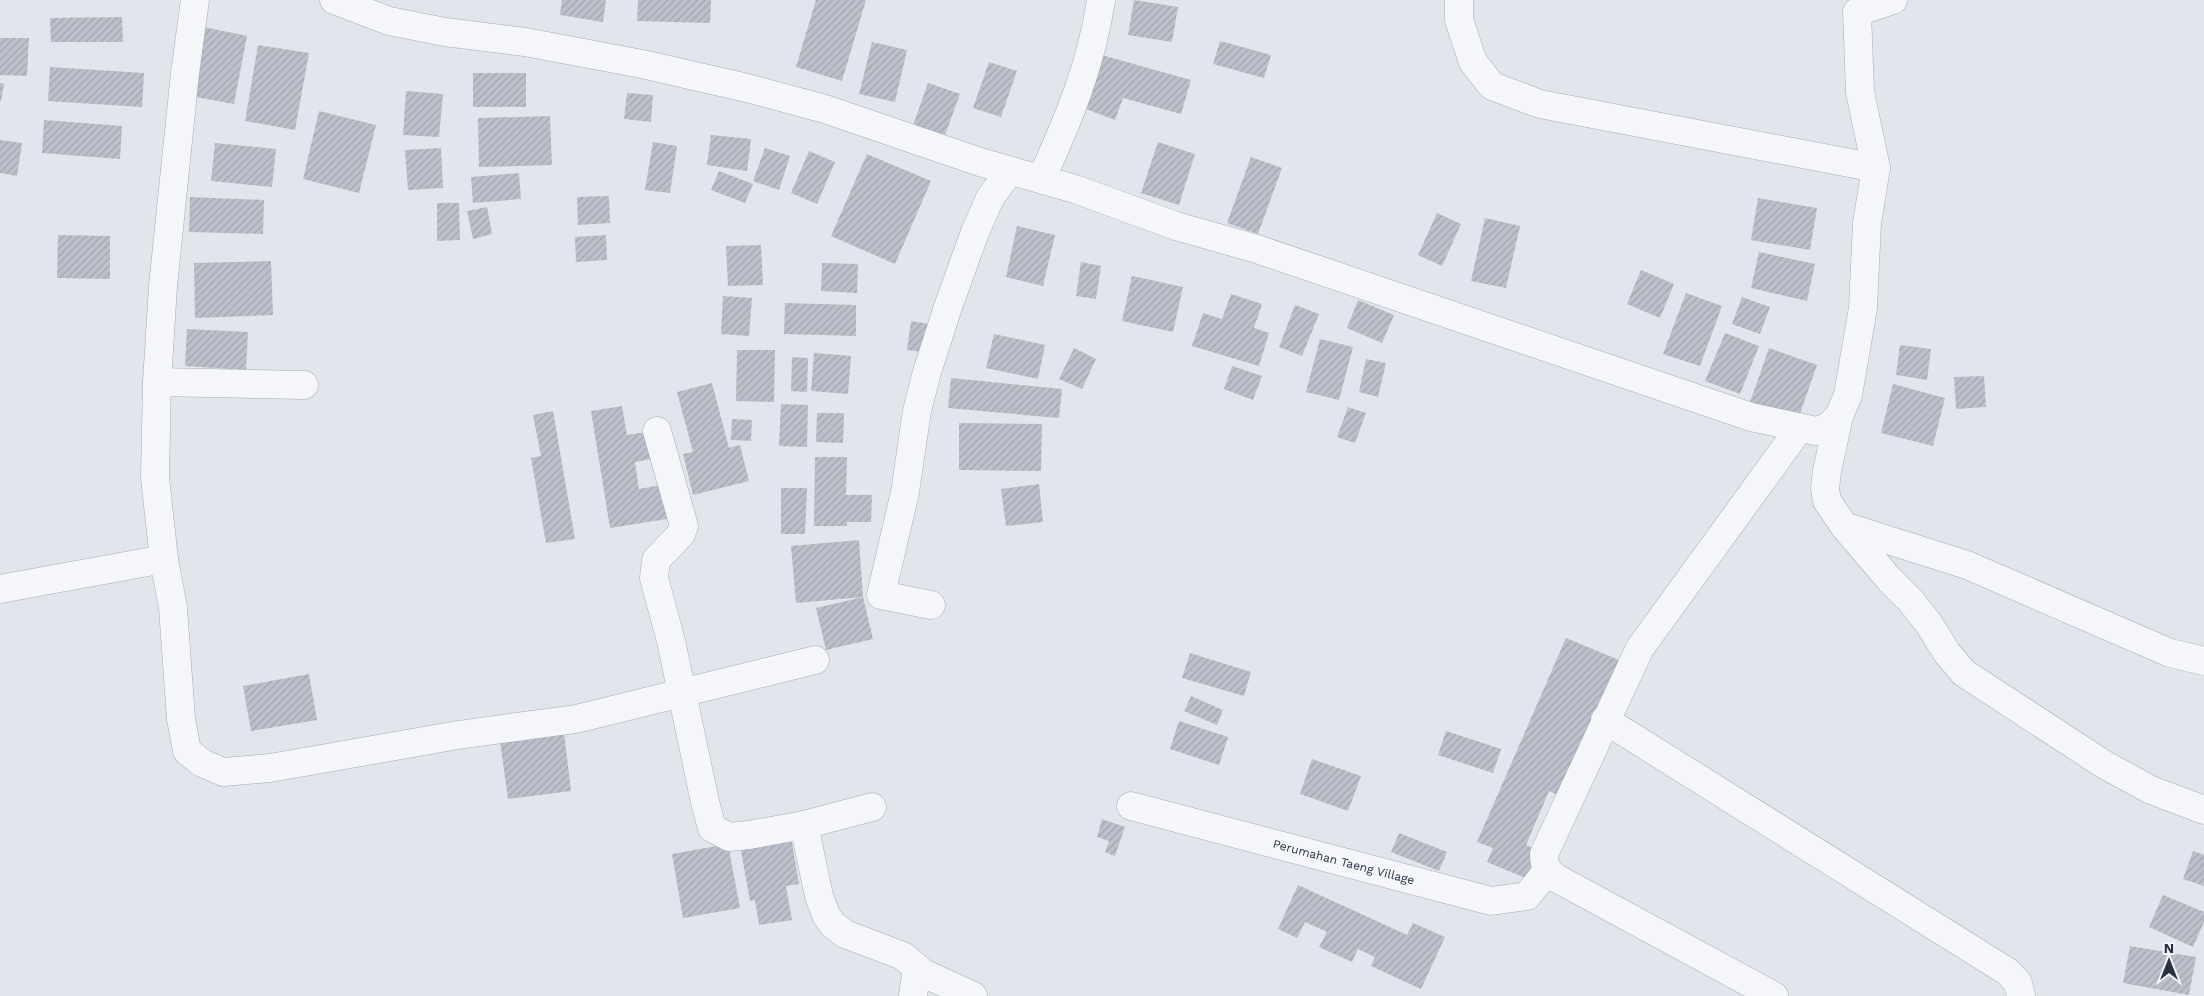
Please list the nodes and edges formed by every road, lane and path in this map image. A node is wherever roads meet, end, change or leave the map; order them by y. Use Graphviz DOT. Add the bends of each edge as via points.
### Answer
graph roads {
  1 [pos="195,0"];
  2 [pos="334,0"];
  3 [pos="1101,0"];
  4 [pos="1459,0"];
  5 [pos="1893,0"];
  6 [pos="1857,6"];
  7 [pos="1876,168"];
  8 [pos="1009,172"];
  9 [pos="1041,179"];
  10 [pos="157,382"];
  11 [pos="304,385"];
  12 [pos="1839,416"];
  13 [pos="1799,429"];
  14 [pos="657,432"];
  15 [pos="1844,526"];
  16 [pos="164,559"];
  17 [pos="0,589"];
  18 [pos="931,605"];
  19 [pos="815,660"];
  20 [pos="2204,661"];
  21 [pos="682,694"];
  22 [pos="1605,720"];
  23 [pos="1131,806"];
  24 [pos="872,807"];
  25 [pos="2204,810"];
  26 [pos="804,825"];
  27 [pos="1548,871"];
  28 [pos="916,968"];
  29 [pos="913,996"];
  30 [pos="973,996"];
  31 [pos="1772,996"];
  32 [pos="2021,996"];
  1 -- 10 [label="street" via="163,286"];
  2 -- 8 [label="street" via="389,21 525,42 747,88 825,109"];
  3 -- 9 [label="street" via="1084,73 1062,136"];
  4 -- 7 [label="street" via="1459,20 1472,62 1492,86 1540,104"];
  5 -- 6 [label="street"];
  6 -- 7 [label="street" via="1860,92"];
  7 -- 12 [label="street" via="1867,223 1863,308 1848,395"];
  8 -- 9 [label="street"];
  8 -- 18 [label="street" via="990,198 975,232 928,372 917,411 904,492 881,595"];
  9 -- 13 [label="street" via="1176,226 1258,249 1750,417"];
  10 -- 11 [label="street"];
  10 -- 16 [label="street" via="155,478"];
  12 -- 13 [label="street" via="1828,427 1816,432"];
  12 -- 15 [label="street" via="1825,489 1827,501"];
  13 -- 22 [label="street" via="1640,648"];
  14 -- 21 [label="street" via="684,526 681,534 656,560 654,568"];
  15 -- 20 [label="street" via="1967,565 2170,652"];
  15 -- 25 [label="street" via="1910,600 1964,673 2105,765 2151,790"];
  16 -- 17 [label="street"];
  16 -- 21 [label="street" via="173,608 180,718 185,744 187,751 202,763 223,772 270,768 576,718"];
  19 -- 21 [label="street"];
  21 -- 26 [label="street" via="712,828 729,837"];
  22 -- 27 [label="street" via="1544,854"];
  22 -- 32 [label="street" via="2008,972 2018,983"];
  23 -- 27 [label="street, Perumahan Taeng Village" via="1491,901 1527,896"];
  24 -- 26 [label="street"];
  26 -- 28 [label="street" via="819,896 833,925 845,934 903,956"];
  27 -- 31 [label="street"];
  28 -- 29 [label="street"];
  28 -- 30 [label="street"];
}
